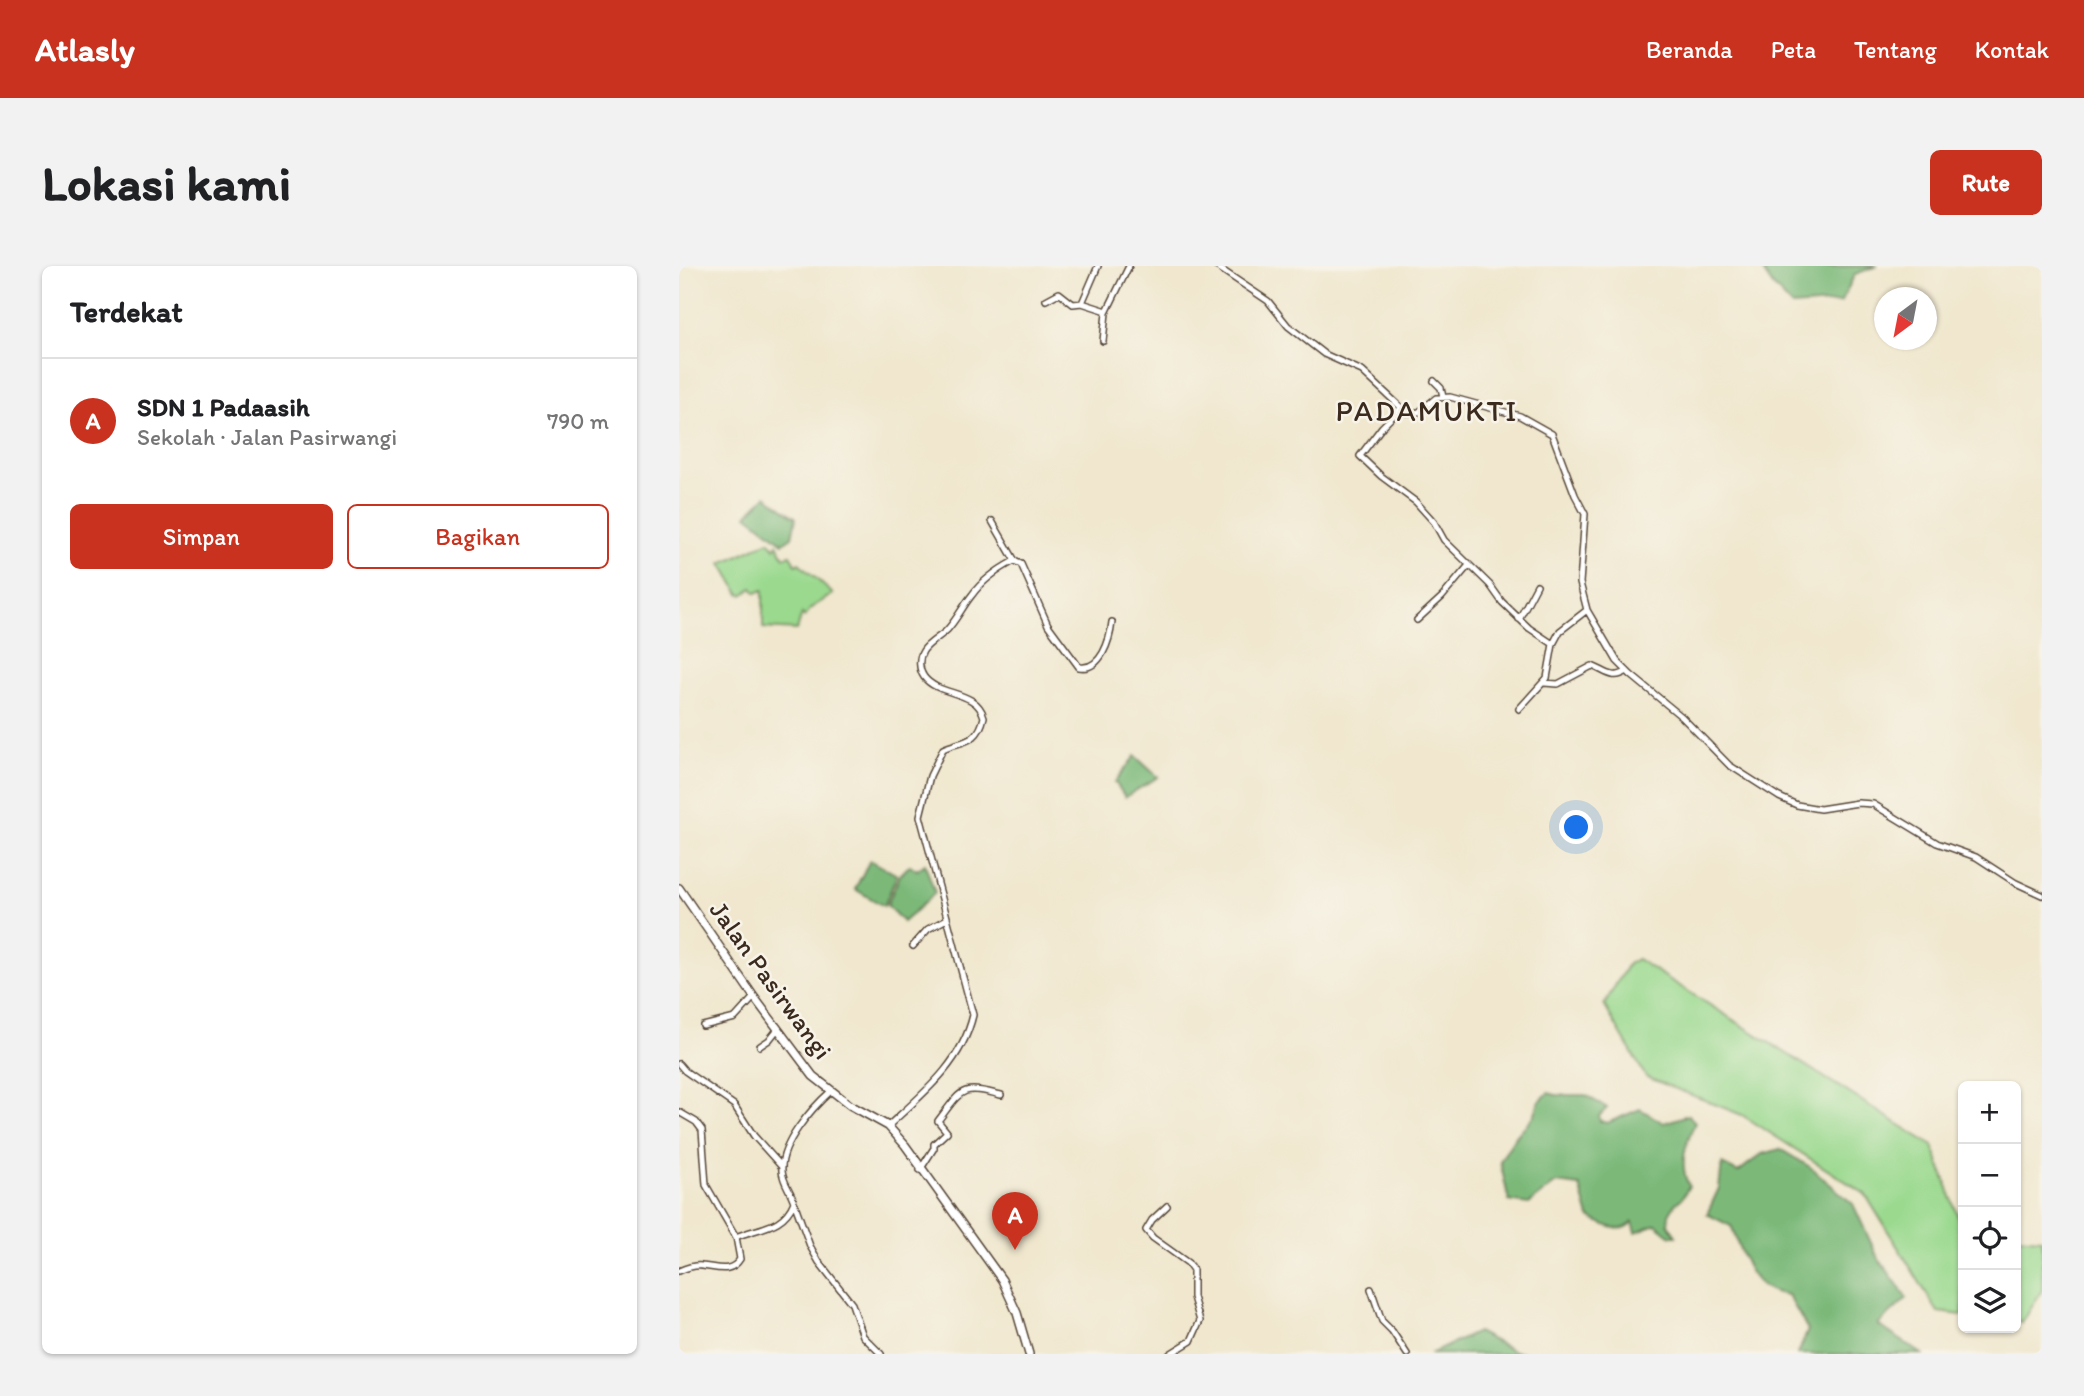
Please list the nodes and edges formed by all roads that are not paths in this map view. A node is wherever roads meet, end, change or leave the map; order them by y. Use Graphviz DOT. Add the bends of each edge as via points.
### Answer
graph roads {
  1 [pos="1098,266"];
  2 [pos="1129,266"];
  3 [pos="1216,266"];
  4 [pos="1046,300"];
  5 [pos="1082,303"];
  6 [pos="1107,311"];
  7 [pos="1104,341"];
  8 [pos="1434,381"];
  9 [pos="1443,397"];
  10 [pos="1401,408"];
  11 [pos="992,521"];
  12 [pos="1015,561"];
  13 [pos="1469,565"];
  14 [pos="1537,585"];
  15 [pos="1587,611"];
  16 [pos="1519,619"];
  17 [pos="1417,620"];
  18 [pos="1111,622"];
  19 [pos="1553,644"];
  20 [pos="1627,671"];
  21 [pos="1544,683"];
  22 [pos="1519,709"];
  23 [pos="679,888"];
  24 [pos="2042,895"];
  25 [pos="947,919"];
  26 [pos="912,946"];
  27 [pos="754,998"];
  28 [pos="703,1026"];
  29 [pos="777,1030"];
  30 [pos="760,1046"];
  31 [pos="679,1064"];
  32 [pos="831,1091"];
  33 [pos="1001,1095"];
  34 [pos="679,1112"];
  35 [pos="888,1126"];
  36 [pos="782,1167"];
  37 [pos="921,1170"];
  38 [pos="794,1202"];
  39 [pos="1167,1206"];
  40 [pos="736,1237"];
  41 [pos="679,1271"];
  42 [pos="1371,1289"];
  43 [pos="881,1354"];
  44 [pos="1030,1354"];
  45 [pos="1170,1354"];
  46 [pos="1407,1354"];
  1 -- 5 [label="street"];
  2 -- 6 [label="street"];
  3 -- 10 [label="street" via="1268,302 1288,326 1324,354 1362,371"];
  4 -- 5 [label="street" via="1059,293 1073,304"];
  5 -- 6 [label="street"];
  6 -- 7 [label="street"];
  8 -- 9 [label="street"];
  9 -- 10 [label="street" via="1415,414"];
  9 -- 15 [label="street" via="1520,416 1552,434 1585,514 1580,583"];
  10 -- 13 [label="street" via="1360,457 1416,502"];
  11 -- 12 [label="street"];
  12 -- 18 [label="street" via="1023,566 1048,625 1079,667 1094,665 1109,639"];
  12 -- 25 [label="street" via="977,589 947,629 923,650 920,661 927,680 968,698 984,717 972,739 943,749 920,809"];
  13 -- 16 [label="street"];
  13 -- 17 [label="street"];
  14 -- 16 [label="street"];
  15 -- 19 [label="street" via="1560,631"];
  15 -- 20 [label="street"];
  16 -- 19 [label="street"];
  19 -- 21 [label="street"];
  20 -- 21 [label="street" via="1610,676 1592,666 1558,684"];
  20 -- 24 [label="street" via="1729,765 1779,797 1820,809 1873,804 1937,843 1976,858"];
  21 -- 22 [label="street"];
  23 -- 27 [label="street, Jalan Pasirwangi"];
  25 -- 26 [label="street"];
  25 -- 35 [label="street" via="971,1021 952,1064"];
  27 -- 28 [label="street" via="735,1018"];
  27 -- 29 [label="street, Jalan Pasirwangi"];
  29 -- 30 [label="street"];
  29 -- 32 [label="street, Jalan Pasirwangi" via="813,1076"];
  31 -- 36 [label="street" via="734,1105"];
  32 -- 35 [label="street, Jalan Pasirwangi"];
  32 -- 36 [label="street" via="798,1129"];
  33 -- 37 [label="street" via="976,1088 960,1094 938,1121 947,1132 934,1143"];
  34 -- 40 [label="street" via="702,1130 706,1185"];
  35 -- 37 [label="street, Jalan Pasirwangi"];
  36 -- 38 [label="street"];
  37 -- 44 [label="street, Jalan Pasirwangi" via="1002,1280"];
  38 -- 40 [label="street" via="780,1222"];
  38 -- 43 [label="street" via="819,1262 852,1304 863,1336"];
  39 -- 45 [label="street" via="1146,1230 1193,1270 1193,1297 1200,1321 1191,1340"];
  40 -- 41 [label="street" via="737,1264 720,1269 691,1266"];
  42 -- 46 [label="street" via="1382,1321"];
}
